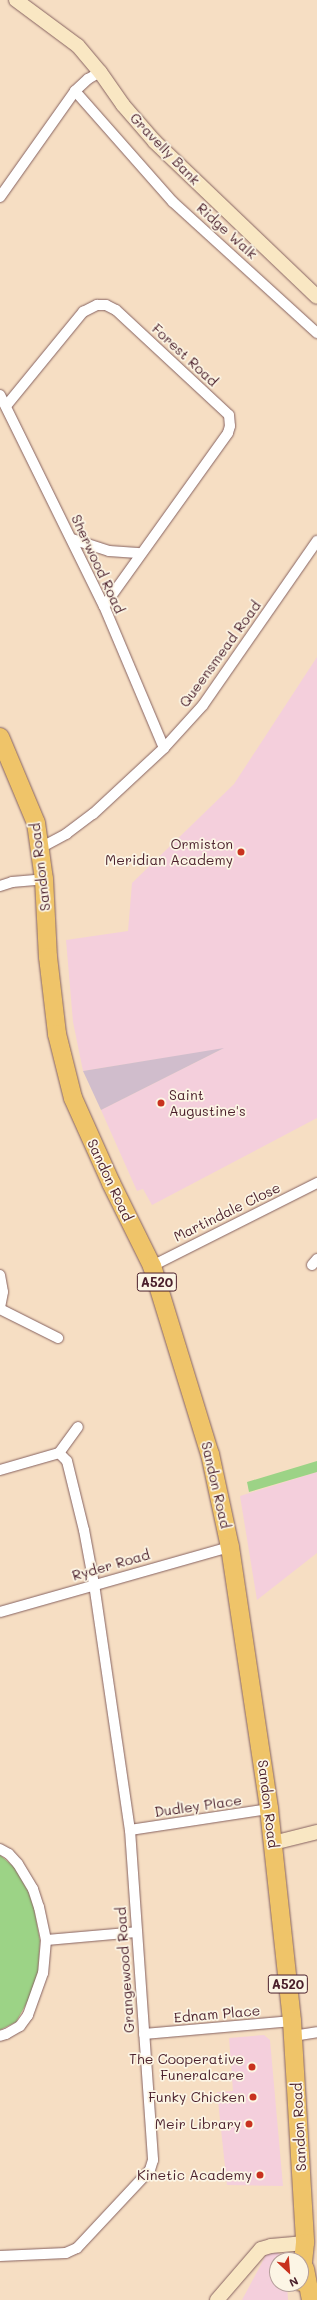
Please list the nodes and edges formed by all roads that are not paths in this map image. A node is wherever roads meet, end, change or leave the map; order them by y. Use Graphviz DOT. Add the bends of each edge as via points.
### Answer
graph roads {
  1 [pos="16,0"];
  2 [pos="100,72"];
  3 [pos="75,91"];
  4 [pos="0,197"];
  5 [pos="317,297"];
  6 [pos="317,333"];
  7 [pos="0,395"];
  8 [pos="6,406"];
  9 [pos="72,539"];
  10 [pos="317,541"];
  11 [pos="141,553"];
  12 [pos="104,606"];
  13 [pos="0,737"];
  14 [pos="164,748"];
  15 [pos="40,848"];
  16 [pos="44,879"];
  17 [pos="0,886"];
  18 [pos="316,1184"];
  19 [pos="152,1266"];
  20 [pos="0,1276"];
  21 [pos="0,1309"];
  22 [pos="58,1338"];
  23 [pos="78,1427"];
  24 [pos="59,1453"];
  25 [pos="0,1470"];
  26 [pos="230,1547"];
  27 [pos="94,1584"];
  28 [pos="0,1612"];
  29 [pos="269,1809"];
  30 [pos="130,1830"];
  31 [pos="317,1832"];
  32 [pos="273,1843"];
  33 [pos="0,1849"];
  34 [pos="137,1932"];
  35 [pos="46,1940"];
  36 [pos="292,2029"];
  37 [pos="317,2032"];
  38 [pos="144,2034"];
  39 [pos="0,2036"];
  40 [pos="311,2243"];
  41 [pos="0,2256"];
  42 [pos="217,2300"];
  1 -- 2 [label="street, Gravelly Bank" via="78,46"];
  2 -- 3 [label="street"];
  2 -- 5 [label="street, Gravelly Bank" via="123,105 155,142"];
  3 -- 4 [label="street"];
  3 -- 6 [label="street, Ridge Walk" via="173,202"];
  7 -- 8 [label="street, Sherwood Road"];
  8 -- 9 [label="street, Sherwood Road"];
  8 -- 11 [label="street, Forest Road" via="83,312 97,305 106,305 116,310 229,415 228,433"];
  9 -- 11 [label="street" via="109,551"];
  9 -- 12 [label="street, Sherwood Road"];
  10 -- 14 [label="street, Queensmead Road" via="203,705"];
  11 -- 12 [label="street, Forest Road"];
  12 -- 14 [label="street, Sherwood Road"];
  13 -- 15 [label="highway, Sandon Road / A520" via="36,823"];
  14 -- 15 [label="street, Queensmead Road" via="93,814 66,834"];
  15 -- 16 [label="highway, Sandon Road / A520"];
  16 -- 17 [label="street" via="12,882"];
  16 -- 19 [label="highway, Sandon Road / A520" via="48,957 57,1034 73,1098 110,1182"];
  18 -- 19 [label="street, Martindale Close"];
  19 -- 26 [label="highway, Sandon Road / A520" via="210,1454"];
  20 -- 21 [label="street" via="3,1292"];
  21 -- 22 [label="street"];
  23 -- 24 [label="street"];
  24 -- 25 [label="street"];
  24 -- 27 [label="street, Grangewood Road" via="67,1460"];
  26 -- 27 [label="street, Ryder Road"];
  26 -- 29 [label="highway, Sandon Road / A520"];
  27 -- 28 [label="street, Ryder Road"];
  27 -- 30 [label="street, Grangewood Road"];
  29 -- 30 [label="street, Dudley Place"];
  29 -- 32 [label="highway, Sandon Road / A520"];
  30 -- 34 [label="street, Grangewood Road"];
  31 -- 32 [label="street"];
  32 -- 36 [label="highway, Sandon Road / A520"];
  33 -- 35 [label="street" via="18,1864 33,1889"];
  34 -- 35 [label="street"];
  34 -- 38 [label="street, Grangewood Road"];
  35 -- 39 [label="street" via="43,1973 28,2015 20,2026"];
  36 -- 37 [label="street, Ednam Place"];
  36 -- 38 [label="street, Ednam Place"];
  36 -- 40 [label="highway, Sandon Road / A520"];
  38 -- 41 [label="street, Grangewood Road" via="153,2160 150,2170 77,2248 66,2253"];
  40 -- 42 [label="street" via="261,2249"];
}
